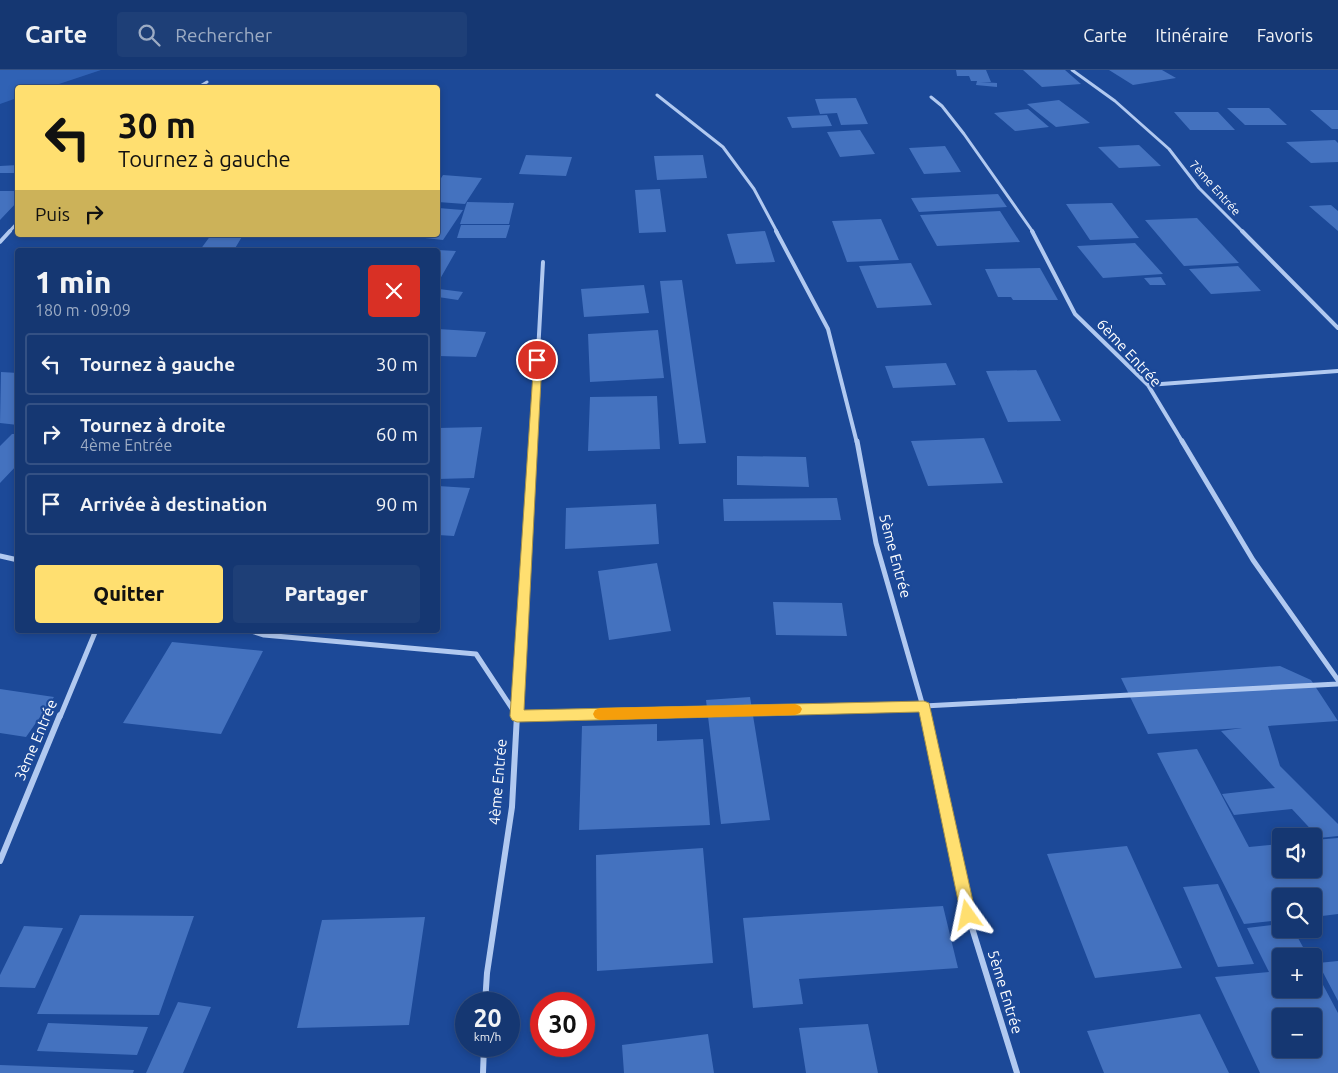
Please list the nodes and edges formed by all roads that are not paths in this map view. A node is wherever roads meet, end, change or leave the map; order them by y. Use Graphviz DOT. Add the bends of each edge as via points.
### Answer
graph roads {
  1 [pos="1072,70"];
  2 [pos="207,82"];
  3 [pos="202,85"];
  4 [pos="657,95"];
  5 [pos="931,96"];
  6 [pos="15,225"];
  7 [pos="0,242"];
  8 [pos="543,262"];
  9 [pos="1338,328"];
  10 [pos="1338,370"];
  11 [pos="1148,385"];
  12 [pos="0,556"];
  13 [pos="15,559"];
  14 [pos="95,633"];
  15 [pos="258,633"];
  16 [pos="1338,680"];
  17 [pos="1338,684"];
  18 [pos="924,706"];
  19 [pos="517,716"];
  20 [pos="0,861"];
  21 [pos="486,992"];
  22 [pos="484,1057"];
  23 [pos="483,1073"];
  24 [pos="1017,1073"];
  1 -- 9 [label="street, 7ème Entrée" via="1115,101 1169,150 1199,188"];
  2 -- 3 [label="street"];
  4 -- 18 [label="street, 5ème Entrée" via="723,147 754,189 828,329 854,426 876,543"];
  5 -- 11 [label="street, 6ème Entrée" via="964,134 1032,231 1075,314"];
  6 -- 7 [label="street"];
  8 -- 19 [label="street, 4ème Entrée"];
  10 -- 11 [label="street"];
  11 -- 16 [label="street, 6ème Entrée" via="1253,560"];
  12 -- 13 [label="street"];
  14 -- 20 [label="street, 3ème Entrée"];
  15 -- 19 [label="street" via="476,654"];
  17 -- 18 [label="street"];
  18 -- 19 [label="street"];
  18 -- 24 [label="street, 5ème Entrée" via="968,915"];
  19 -- 21 [label="street, 4ème Entrée" via="512,807"];
  22 -- 23 [label="street"];
}
